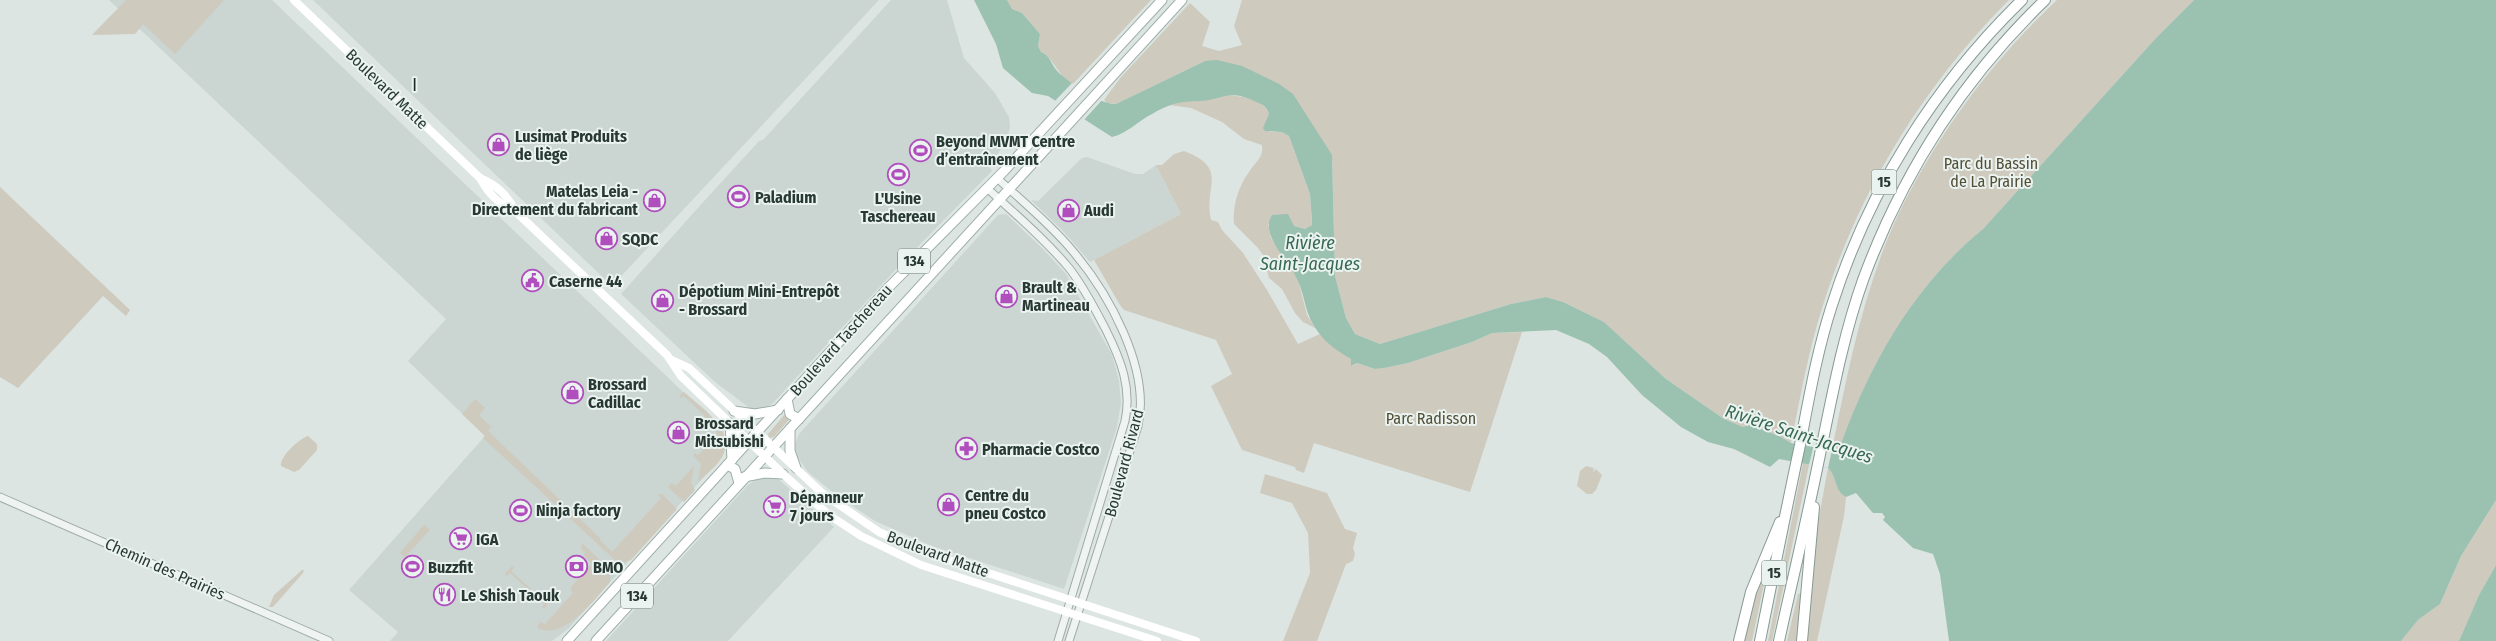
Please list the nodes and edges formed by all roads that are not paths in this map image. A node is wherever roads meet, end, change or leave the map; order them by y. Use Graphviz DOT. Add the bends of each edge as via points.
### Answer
graph roads {
  1 [pos="294,0"];
  2 [pos="1162,0"];
  3 [pos="1182,0"];
  4 [pos="2022,0"];
  5 [pos="2045,0"];
  6 [pos="997,178"];
  7 [pos="987,188"];
  8 [pos="1008,189"];
  9 [pos="999,199"];
  10 [pos="672,360"];
  11 [pos="788,399"];
  12 [pos="778,410"];
  13 [pos="734,411"];
  14 [pos="799,419"];
  15 [pos="730,423"];
  16 [pos="790,429"];
  17 [pos="756,433"];
  18 [pos="749,441"];
  19 [pos="772,447"];
  20 [pos="764,456"];
  21 [pos="729,462"];
  22 [pos="1817,466"];
  23 [pos="796,468"];
  24 [pos="783,474"];
  25 [pos="742,480"];
  26 [pos="0,497"];
  27 [pos="1788,505"];
  28 [pos="1070,600"];
  29 [pos="1082,605"];
  30 [pos="1066,612"];
  31 [pos="1078,616"];
  32 [pos="329,641"];
  33 [pos="567,641"];
  34 [pos="596,641"];
  35 [pos="1058,641"];
  36 [pos="1069,641"];
  37 [pos="1157,641"];
  38 [pos="1196,641"];
  39 [pos="1739,641"];
  40 [pos="1760,641"];
  41 [pos="1779,641"];
  42 [pos="1802,641"];
  1 -- 10 [label="main road, Boulevard Matte" via="480,178 501,205 516,212"];
  2 -- 6 [label="main road, Boulevard Taschereau / 134"];
  3 -- 8 [label="main road, Boulevard Taschereau / 134"];
  4 -- 27 [label="highway, 15" via="1987,36 1942,91 1903,149 1873,202 1828,318"];
  5 -- 22 [label="highway, 15" via="2002,44 1962,93 1899,197 1870,261 1852,314"];
  6 -- 7 [label="main road, Boulevard Taschereau / 134"];
  6 -- 8 [label="street, Boulevard Rivard"];
  7 -- 9 [label="street, Boulevard Rivard"];
  7 -- 11 [label="main road, Boulevard Taschereau / 134" via="889,287"];
  8 -- 9 [label="main road, Boulevard Taschereau / 134"];
  8 -- 29 [label="street, Boulevard Rivard" via="1062,240 1085,268 1125,337 1139,378 1141,403 1138,426"];
  9 -- 14 [label="main road, Boulevard Taschereau / 134"];
  9 -- 28 [label="street, Boulevard Rivard" via="1047,244 1076,278 1116,351 1126,381 1125,422"];
  10 -- 13 [label="main road, Boulevard Matte" via="689,368"];
  10 -- 15 [label="main road, Boulevard Matte" via="681,376"];
  11 -- 12 [label="main road, Boulevard Taschereau / 134"];
  11 -- 14 [label="main road" via="790,414"];
  12 -- 13 [label="main road" via="755,414"];
  12 -- 17 [label="main road, Boulevard Taschereau / 134"];
  13 -- 17 [label="main road, Boulevard Matte"];
  14 -- 16 [label="main road, Boulevard Taschereau / 134"];
  15 -- 18 [label="main road, Boulevard Matte"];
  15 -- 21 [label="main road"];
  16 -- 19 [label="main road, Boulevard Taschereau / 134"];
  16 -- 23 [label="main road" via="790,454"];
  17 -- 18 [label="main road, Boulevard Taschereau / 134"];
  17 -- 19 [label="main road, Boulevard Matte"];
  18 -- 20 [label="main road, Boulevard Matte"];
  18 -- 21 [label="main road, Boulevard Taschereau / 134"];
  19 -- 20 [label="main road, Boulevard Taschereau / 134"];
  19 -- 23 [label="main road, Boulevard Matte"];
  20 -- 24 [label="main road, Boulevard Matte"];
  20 -- 25 [label="main road, Boulevard Taschereau / 134"];
  21 -- 25 [label="main road"];
  21 -- 33 [label="main road, Boulevard Taschereau / 134"];
  22 -- 41 [label="highway, 15"];
  22 -- 42 [label="highway"];
  23 -- 28 [label="main road, Boulevard Matte" via="837,505 890,537 924,552"];
  24 -- 25 [label="main road" via="765,473"];
  24 -- 30 [label="main road, Boulevard Matte" via="839,522 887,551"];
  25 -- 34 [label="main road, Boulevard Taschereau / 134"];
  26 -- 32 [label="street, Chemin des Prairies"];
  27 -- 39 [label="highway" via="1751,592"];
  27 -- 40 [label="highway, 15"];
  28 -- 29 [label="main road, Boulevard Matte"];
  28 -- 30 [label="street, Boulevard Rivard"];
  29 -- 31 [label="street, Boulevard Rivard"];
  29 -- 38 [label="main road, Boulevard Matte"];
  30 -- 31 [label="main road, Boulevard Matte"];
  30 -- 35 [label="street, Boulevard Rivard"];
  31 -- 36 [label="street, Boulevard Rivard"];
  31 -- 37 [label="main road, Boulevard Matte"];
}
